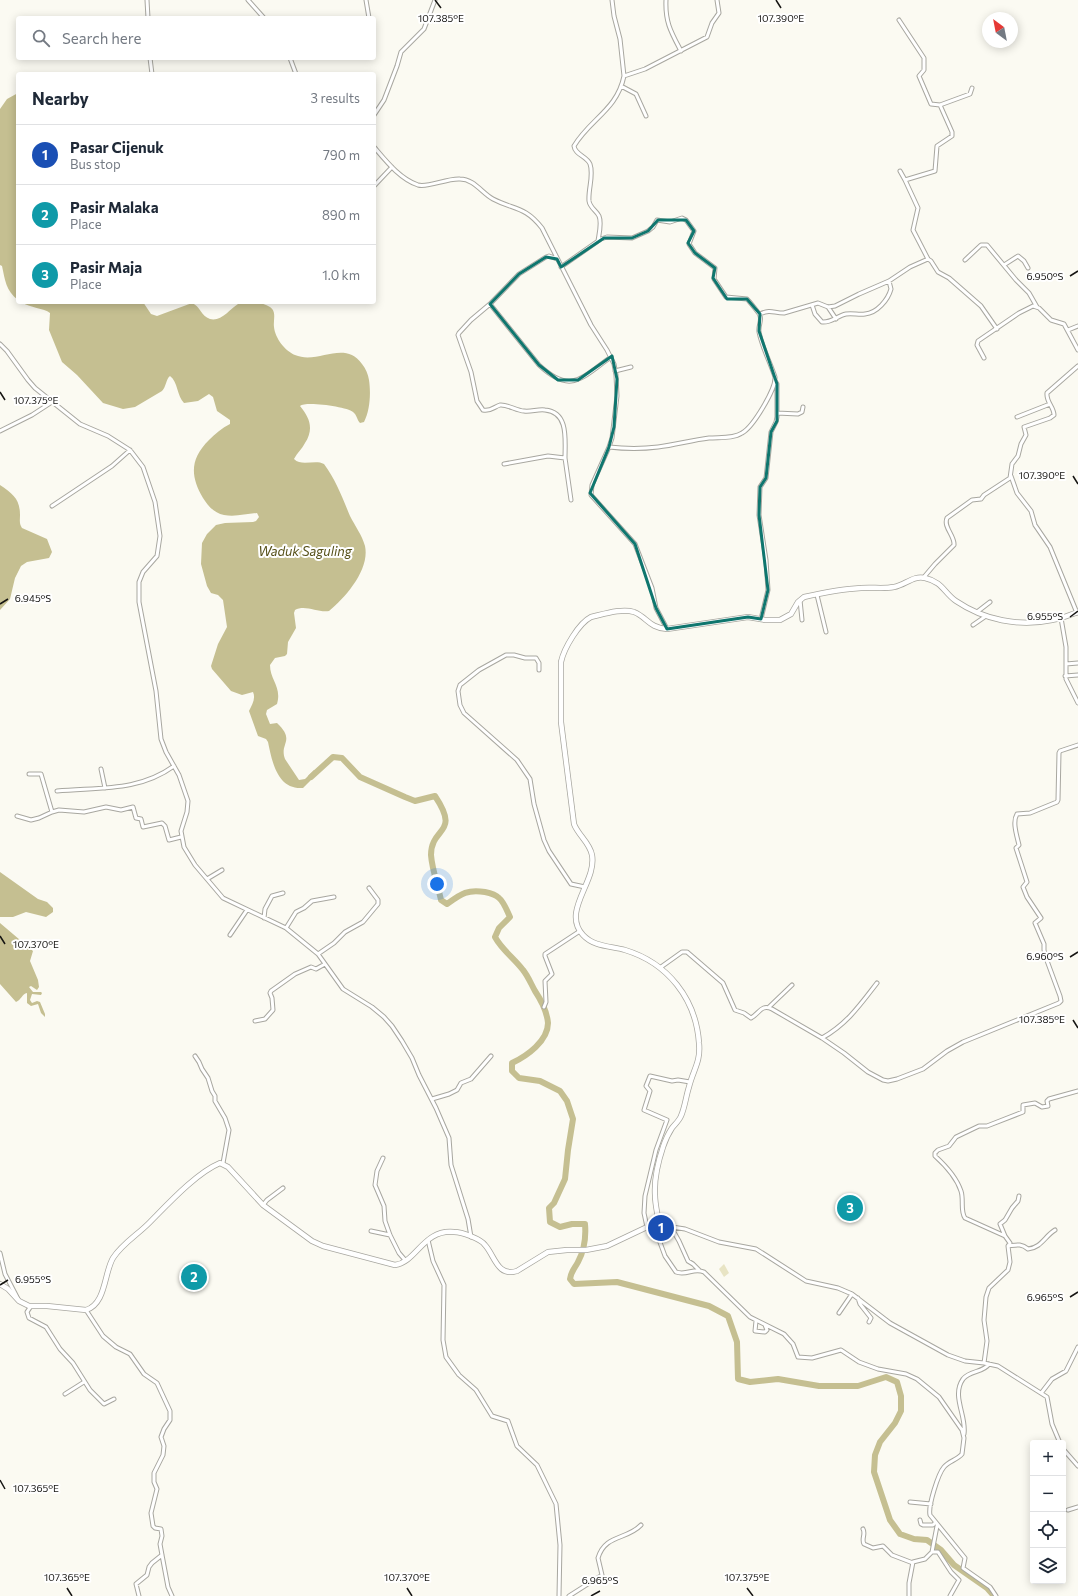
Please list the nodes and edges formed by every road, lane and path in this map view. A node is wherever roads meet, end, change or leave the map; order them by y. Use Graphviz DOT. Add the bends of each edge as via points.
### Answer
graph roads {
  1 [pos="147,0"];
  2 [pos="248,0"];
  3 [pos="366,0"];
  4 [pos="435,0"];
  5 [pos="612,0"];
  6 [pos="666,0"];
  7 [pos="717,0"];
  8 [pos="148,16"];
  9 [pos="262,16"];
  10 [pos="369,16"];
  11 [pos="899,20"];
  12 [pos="681,51"];
  13 [pos="150,60"];
  14 [pos="291,60"];
  15 [pos="152,72"];
  16 [pos="295,72"];
  17 [pos="624,76"];
  18 [pos="622,86"];
  19 [pos="972,88"];
  20 [pos="940,105"];
  21 [pos="376,112"];
  22 [pos="646,116"];
  23 [pos="376,149"];
  24 [pos="392,167"];
  25 [pos="900,171"];
  26 [pos="905,180"];
  27 [pos="376,184"];
  28 [pos="598,241"];
  29 [pos="557,259"];
  30 [pos="928,259"];
  31 [pos="965,260"];
  32 [pos="1004,265"];
  33 [pos="561,267"];
  34 [pos="1028,268"];
  35 [pos="889,281"];
  36 [pos="490,304"];
  37 [pos="812,305"];
  38 [pos="828,307"];
  39 [pos="1037,307"];
  40 [pos="760,314"];
  41 [pos="836,319"];
  42 [pos="1078,326"];
  43 [pos="997,329"];
  44 [pos="1068,330"];
  45 [pos="0,344"];
  46 [pos="1078,350"];
  47 [pos="610,357"];
  48 [pos="984,358"];
  49 [pos="1078,366"];
  50 [pos="631,367"];
  51 [pos="615,371"];
  52 [pos="775,381"];
  53 [pos="52,402"];
  54 [pos="1050,404"];
  55 [pos="803,406"];
  56 [pos="777,413"];
  57 [pos="1018,417"];
  58 [pos="0,431"];
  59 [pos="609,447"];
  60 [pos="130,450"];
  61 [pos="565,458"];
  62 [pos="504,464"];
  63 [pos="1011,476"];
  64 [pos="571,500"];
  65 [pos="52,506"];
  66 [pos="924,578"];
  67 [pos="817,595"];
  68 [pos="800,600"];
  69 [pos="990,602"];
  70 [pos="977,612"];
  71 [pos="1077,613"];
  72 [pos="986,616"];
  73 [pos="1061,618"];
  74 [pos="761,619"];
  75 [pos="802,620"];
  76 [pos="973,625"];
  77 [pos="667,629"];
  78 [pos="826,632"];
  79 [pos="1078,663"];
  80 [pos="1066,664"];
  81 [pos="539,670"];
  82 [pos="1078,675"];
  83 [pos="1066,676"];
  84 [pos="1078,703"];
  85 [pos="1078,745"];
  86 [pos="174,766"];
  87 [pos="101,769"];
  88 [pos="29,774"];
  89 [pos="105,788"];
  90 [pos="57,791"];
  91 [pos="52,812"];
  92 [pos="17,816"];
  93 [pos="181,837"];
  94 [pos="222,870"];
  95 [pos="206,879"];
  96 [pos="586,887"];
  97 [pos="368,888"];
  98 [pos="283,893"];
  99 [pos="334,897"];
  100 [pos="247,910"];
  101 [pos="264,918"];
  102 [pos="286,928"];
  103 [pos="580,932"];
  104 [pos="230,934"];
  105 [pos="318,954"];
  106 [pos="324,964"];
  107 [pos="661,967"];
  108 [pos="877,983"];
  109 [pos="792,985"];
  110 [pos="544,1006"];
  111 [pos="769,1007"];
  112 [pos="255,1021"];
  113 [pos="822,1038"];
  114 [pos="194,1056"];
  115 [pos="491,1056"];
  116 [pos="690,1082"];
  117 [pos="1078,1091"];
  118 [pos="432,1100"];
  119 [pos="383,1158"];
  120 [pos="224,1163"];
  121 [pos="283,1188"];
  122 [pos="1019,1196"];
  123 [pos="263,1204"];
  124 [pos="659,1225"];
  125 [pos="671,1226"];
  126 [pos="647,1227"];
  127 [pos="1055,1230"];
  128 [pos="371,1231"];
  129 [pos="390,1234"];
  130 [pos="1005,1236"];
  131 [pos="471,1237"];
  132 [pos="428,1240"];
  133 [pos="1008,1246"];
  134 [pos="0,1253"];
  135 [pos="405,1260"];
  136 [pos="698,1270"];
  137 [pos="0,1284"];
  138 [pos="852,1294"];
  139 [pos="858,1298"];
  140 [pos="19,1301"];
  141 [pos="32,1306"];
  142 [pos="86,1310"];
  143 [pos="839,1313"];
  144 [pos="756,1321"];
  145 [pos="869,1322"];
  146 [pos="765,1325"];
  147 [pos="1078,1347"];
  148 [pos="984,1363"];
  149 [pos="989,1364"];
  150 [pos="84,1382"];
  151 [pos="1042,1392"];
  152 [pos="65,1394"];
  153 [pos="114,1400"];
  154 [pos="964,1434"];
  155 [pos="1059,1440"];
  156 [pos="1066,1452"];
  157 [pos="1078,1466"];
  158 [pos="910,1502"];
  159 [pos="931,1504"];
  160 [pos="1078,1507"];
  161 [pos="1068,1510"];
  162 [pos="920,1520"];
  163 [pos="936,1524"];
  164 [pos="641,1525"];
  165 [pos="863,1529"];
  166 [pos="933,1551"];
  167 [pos="162,1555"];
  168 [pos="913,1564"];
  169 [pos="139,1596"];
  170 [pos="172,1596"];
  171 [pos="559,1596"];
  172 [pos="569,1596"];
  173 [pos="909,1596"];
  174 [pos="950,1596"];
  175 [pos="996,1596"];
  1 -- 8 [label="street"];
  2 -- 9 [label="street"];
  3 -- 10 [label="street"];
  4 -- 21 [label="street" via="424,29 401,52 384,100"];
  5 -- 17 [label="street"];
  6 -- 12 [label="street" via="667,24"];
  7 -- 12 [label="street" via="719,13 707,37"];
  11 -- 20 [label="street" via="924,58 924,70 919,76 930,103"];
  12 -- 17 [label="street" via="645,69"];
  13 -- 15 [label="street"];
  14 -- 16 [label="street"];
  17 -- 18 [label="street"];
  18 -- 22 [label="street" via="636,94"];
  18 -- 28 [label="street" via="611,105 574,146 575,151 587,159 590,165 589,200 600,220"];
  19 -- 20 [label="street" via="970,94"];
  20 -- 26 [label="street" via="952,136 937,146 935,171"];
  23 -- 24 [label="street"];
  24 -- 27 [label="street"];
  24 -- 29 [label="street" via="405,178 420,185 461,178 473,183 492,198 524,211 542,228"];
  25 -- 26 [label="street"];
  26 -- 30 [label="street" via="918,208 913,230"];
  28 -- 33 [label="street"];
  28 -- 40 [label="street" via="607,237 632,238 648,231 657,220 670,222 682,218 694,231 689,244 695,253 715,268 714,279 726,297 747,299"];
  29 -- 33 [label="street"];
  29 -- 36 [label="street" via="549,256 531,265"];
  30 -- 35 [label="street"];
  30 -- 43 [label="street" via="938,272 952,280 980,306"];
  31 -- 32 [label="street" via="986,244"];
  32 -- 34 [label="street" via="1018,256"];
  32 -- 39 [label="street" via="1029,293"];
  33 -- 47 [label="street"];
  35 -- 38 [label="street"];
  35 -- 41 [label="street" via="890,293 875,311 866,314 852,313"];
  36 -- 47 [label="street" via="539,366 558,380 578,380"];
  36 -- 61 [label="street" via="458,335 479,406 484,411 501,405 525,412 544,410 555,413 564,424"];
  37 -- 38 [label="street" via="820,303"];
  37 -- 40 [label="street" via="784,313 771,310"];
  37 -- 41 [label="street" via="822,322"];
  38 -- 41 [label="street"];
  39 -- 43 [label="street" via="1027,308"];
  39 -- 44 [label="street" via="1051,320 1063,322"];
  40 -- 52 [label="street" via="759,332"];
  42 -- 44 [label="street"];
  43 -- 48 [label="street" via="977,342"];
  44 -- 46 [label="street"];
  45 -- 53 [label="street" via="32,386"];
  47 -- 51 [label="street"];
  49 -- 54 [label="street" via="1047,394"];
  50 -- 51 [label="street"];
  51 -- 59 [label="street" via="617,396"];
  52 -- 56 [label="street"];
  52 -- 59 [label="street" via="768,399 742,434 643,449"];
  53 -- 58 [label="street"];
  53 -- 60 [label="street" via="80,424 108,436"];
  54 -- 57 [label="street"];
  54 -- 63 [label="street" via="1054,412 1052,416 1024,427 1026,435 1012,464"];
  55 -- 56 [label="street" via="799,414"];
  56 -- 74 [label="street" via="771,432 766,478 760,487 759,515 768,585 766,606"];
  59 -- 77 [label="street" via="592,485 591,495 635,544 652,588 658,614"];
  60 -- 65 [label="street" via="112,466"];
  60 -- 86 [label="street" via="143,467 150,484 160,529 157,556 139,582 138,596 156,691 161,739"];
  61 -- 62 [label="street" via="548,456"];
  61 -- 64 [label="street"];
  63 -- 66 [label="street" via="981,499 972,500 947,518 946,524 954,545"];
  63 -- 71 [label="street" via="1017,493 1031,511 1035,525 1050,547"];
  66 -- 67 [label="main road" via="914,579 893,588 861,588"];
  66 -- 70 [label="main road" via="942,586 957,602"];
  67 -- 68 [label="main road"];
  67 -- 78 [label="street"];
  68 -- 74 [label="main road" via="791,614 783,619"];
  68 -- 75 [label="street"];
  69 -- 70 [label="street"];
  70 -- 72 [label="main road"];
  71 -- 73 [label="main road"];
  72 -- 73 [label="main road" via="1011,622 1031,623"];
  72 -- 76 [label="street"];
  73 -- 80 [label="street"];
  74 -- 77 [label="main road" via="748,617"];
  77 -- 96 [label="main road" via="657,628 638,614 627,611 591,617 576,632 561,660 561,722 571,813 575,828 592,856"];
  79 -- 80 [label="street"];
  80 -- 83 [label="street"];
  81 -- 96 [label="street" via="536,658 506,655 479,670 460,685 460,705 464,713 512,755 524,769 531,782 534,804 549,851 571,884"];
  82 -- 83 [label="street"];
  83 -- 84 [label="street"];
  85 -- 113 [label="street" via="1058,754 1057,802 1030,813 1017,814 1015,817 1019,845 1016,848 1027,882 1023,887 1041,918 1035,923 1060,1002 963,1042 923,1069 888,1081 868,1072"];
  86 -- 89 [label="street" via="158,777 142,783"];
  86 -- 93 [label="street" via="189,804"];
  87 -- 89 [label="street"];
  88 -- 91 [label="street" via="41,774"];
  89 -- 90 [label="street"];
  91 -- 92 [label="street" via="35,820"];
  91 -- 93 [label="street" via="84,812 106,807 121,810 133,807 136,818 141,819 143,827 162,823 169,840"];
  93 -- 95 [label="street" via="185,850"];
  94 -- 95 [label="street"];
  95 -- 100 [label="street" via="223,898"];
  96 -- 103 [label="main road" via="576,914"];
  97 -- 105 [label="street" via="378,900 377,905 362,922"];
  98 -- 101 [label="street" via="273,895 265,909"];
  99 -- 102 [label="street" via="312,901 296,912"];
  100 -- 101 [label="street"];
  100 -- 104 [label="street"];
  101 -- 102 [label="street"];
  102 -- 105 [label="street"];
  103 -- 107 [label="main road" via="591,942 632,953"];
  103 -- 110 [label="street" via="544,955 552,974 545,981"];
  105 -- 106 [label="street"];
  106 -- 112 [label="street" via="316,969 311,967 295,974 270,991 273,1010 265,1019"];
  106 -- 118 [label="street" via="343,990 372,1007 392,1026 412,1058"];
  107 -- 111 [label="street" via="686,951 722,983 735,1010 751,1018 762,1008"];
  107 -- 116 [label="main road" via="686,999 697,1026 699,1057"];
  108 -- 113 [label="street" via="848,1020"];
  109 -- 111 [label="street"];
  111 -- 113 [label="street"];
  114 -- 120 [label="street" via="208,1078 215,1101 229,1130"];
  115 -- 118 [label="street" via="471,1079 461,1083 457,1090"];
  116 -- 124 [label="main road" via="681,1116 666,1138 658,1164 655,1190"];
  116 -- 126 [label="street" via="672,1082 650,1076 646,1086 650,1091 644,1110 667,1120 656,1150 645,1196 644,1213"];
  117 -- 130 [label="street" via="1049,1099 1049,1105 1046,1106 1042,1107 1035,1103 1024,1105 1022,1113 987,1126 979,1126 956,1137 949,1146 935,1153 961,1190 962,1214 965,1218"];
  118 -- 131 [label="street" via="449,1138 451,1165"];
  119 -- 129 [label="street" via="377,1171 375,1185 384,1206 385,1221"];
  120 -- 123 [label="main road"];
  120 -- 142 [label="main road" via="217,1164 197,1179 118,1252 108,1269 99,1300 95,1306"];
  121 -- 123 [label="street"];
  122 -- 130 [label="street" via="1019,1200 1000,1224"];
  123 -- 135 [label="main road" via="301,1234 324,1246 391,1264 400,1264"];
  124 -- 125 [label="street"];
  124 -- 126 [label="main road"];
  125 -- 136 [label="street" via="688,1262"];
  125 -- 138 [label="street" via="719,1242 756,1249 806,1280"];
  126 -- 131 [label="main road" via="614,1244 586,1250 548,1252 517,1271 509,1272 498,1266 485,1244"];
  126 -- 136 [label="street" via="658,1237 665,1256 676,1272 684,1274"];
  127 -- 133 [label="street" via="1043,1242 1032,1248 1028,1249 1019,1244"];
  128 -- 129 [label="street"];
  129 -- 135 [label="street"];
  130 -- 133 [label="street" via="1010,1243"];
  131 -- 132 [label="main road" via="462,1233 445,1232"];
  132 -- 135 [label="main road"];
  132 -- 171 [label="street" via="433,1261 444,1285 443,1340 446,1357 459,1375 476,1390 492,1416 508,1421 517,1446 535,1463 554,1498 560,1545"];
  133 -- 148 [label="street" via="1008,1270 989,1288 986,1297 984,1320 987,1341"];
  134 -- 140 [label="street" via="6,1274"];
  136 -- 144 [label="street" via="704,1272"];
  137 -- 140 [label="main road" via="8,1288"];
  138 -- 139 [label="street"];
  138 -- 143 [label="street"];
  139 -- 145 [label="street" via="871,1318"];
  139 -- 148 [label="street" via="890,1323 948,1355 964,1361"];
  140 -- 141 [label="main road"];
  141 -- 142 [label="main road"];
  141 -- 150 [label="street" via="27,1312 28,1318 46,1327"];
  142 -- 167 [label="street" via="104,1336 116,1347 130,1354 144,1374 157,1383 170,1411 170,1420 161,1437 164,1444 163,1455 154,1473 157,1489 151,1513 153,1526 161,1529"];
  144 -- 146 [label="street"];
  144 -- 146 [label="street" via="755,1331 765,1332"];
  146 -- 154 [label="street" via="786,1335 799,1358 812,1358 841,1350 859,1362 917,1379 940,1397"];
  147 -- 151 [label="street" via="1066,1371 1052,1379"];
  148 -- 149 [label="street"];
  149 -- 151 [label="street" via="1005,1370"];
  149 -- 154 [label="street" via="979,1371 968,1374 962,1382 959,1399"];
  150 -- 152 [label="street"];
  150 -- 153 [label="street" via="104,1404"];
  151 -- 155 [label="street" via="1048,1399 1052,1424"];
  154 -- 159 [label="street" via="962,1454 942,1469"];
  156 -- 157 [label="street"];
  158 -- 159 [label="street"];
  159 -- 163 [label="street" via="929,1513"];
  160 -- 161 [label="street"];
  162 -- 163 [label="street" via="924,1525"];
  163 -- 166 [label="street"];
  163 -- 175 [label="street" via="966,1558 963,1568 986,1584"];
  164 -- 172 [label="street" via="633,1532 607,1543 598,1558 602,1575"];
  165 -- 168 [label="street" via="864,1544 873,1548 883,1546 892,1555"];
  166 -- 168 [label="street" via="926,1559 915,1560"];
  166 -- 174 [label="street" via="938,1552 958,1579 959,1582"];
  167 -- 169 [label="street" via="152,1563 147,1575 136,1584"];
  167 -- 170 [label="street"];
  168 -- 173 [label="street"];
}
